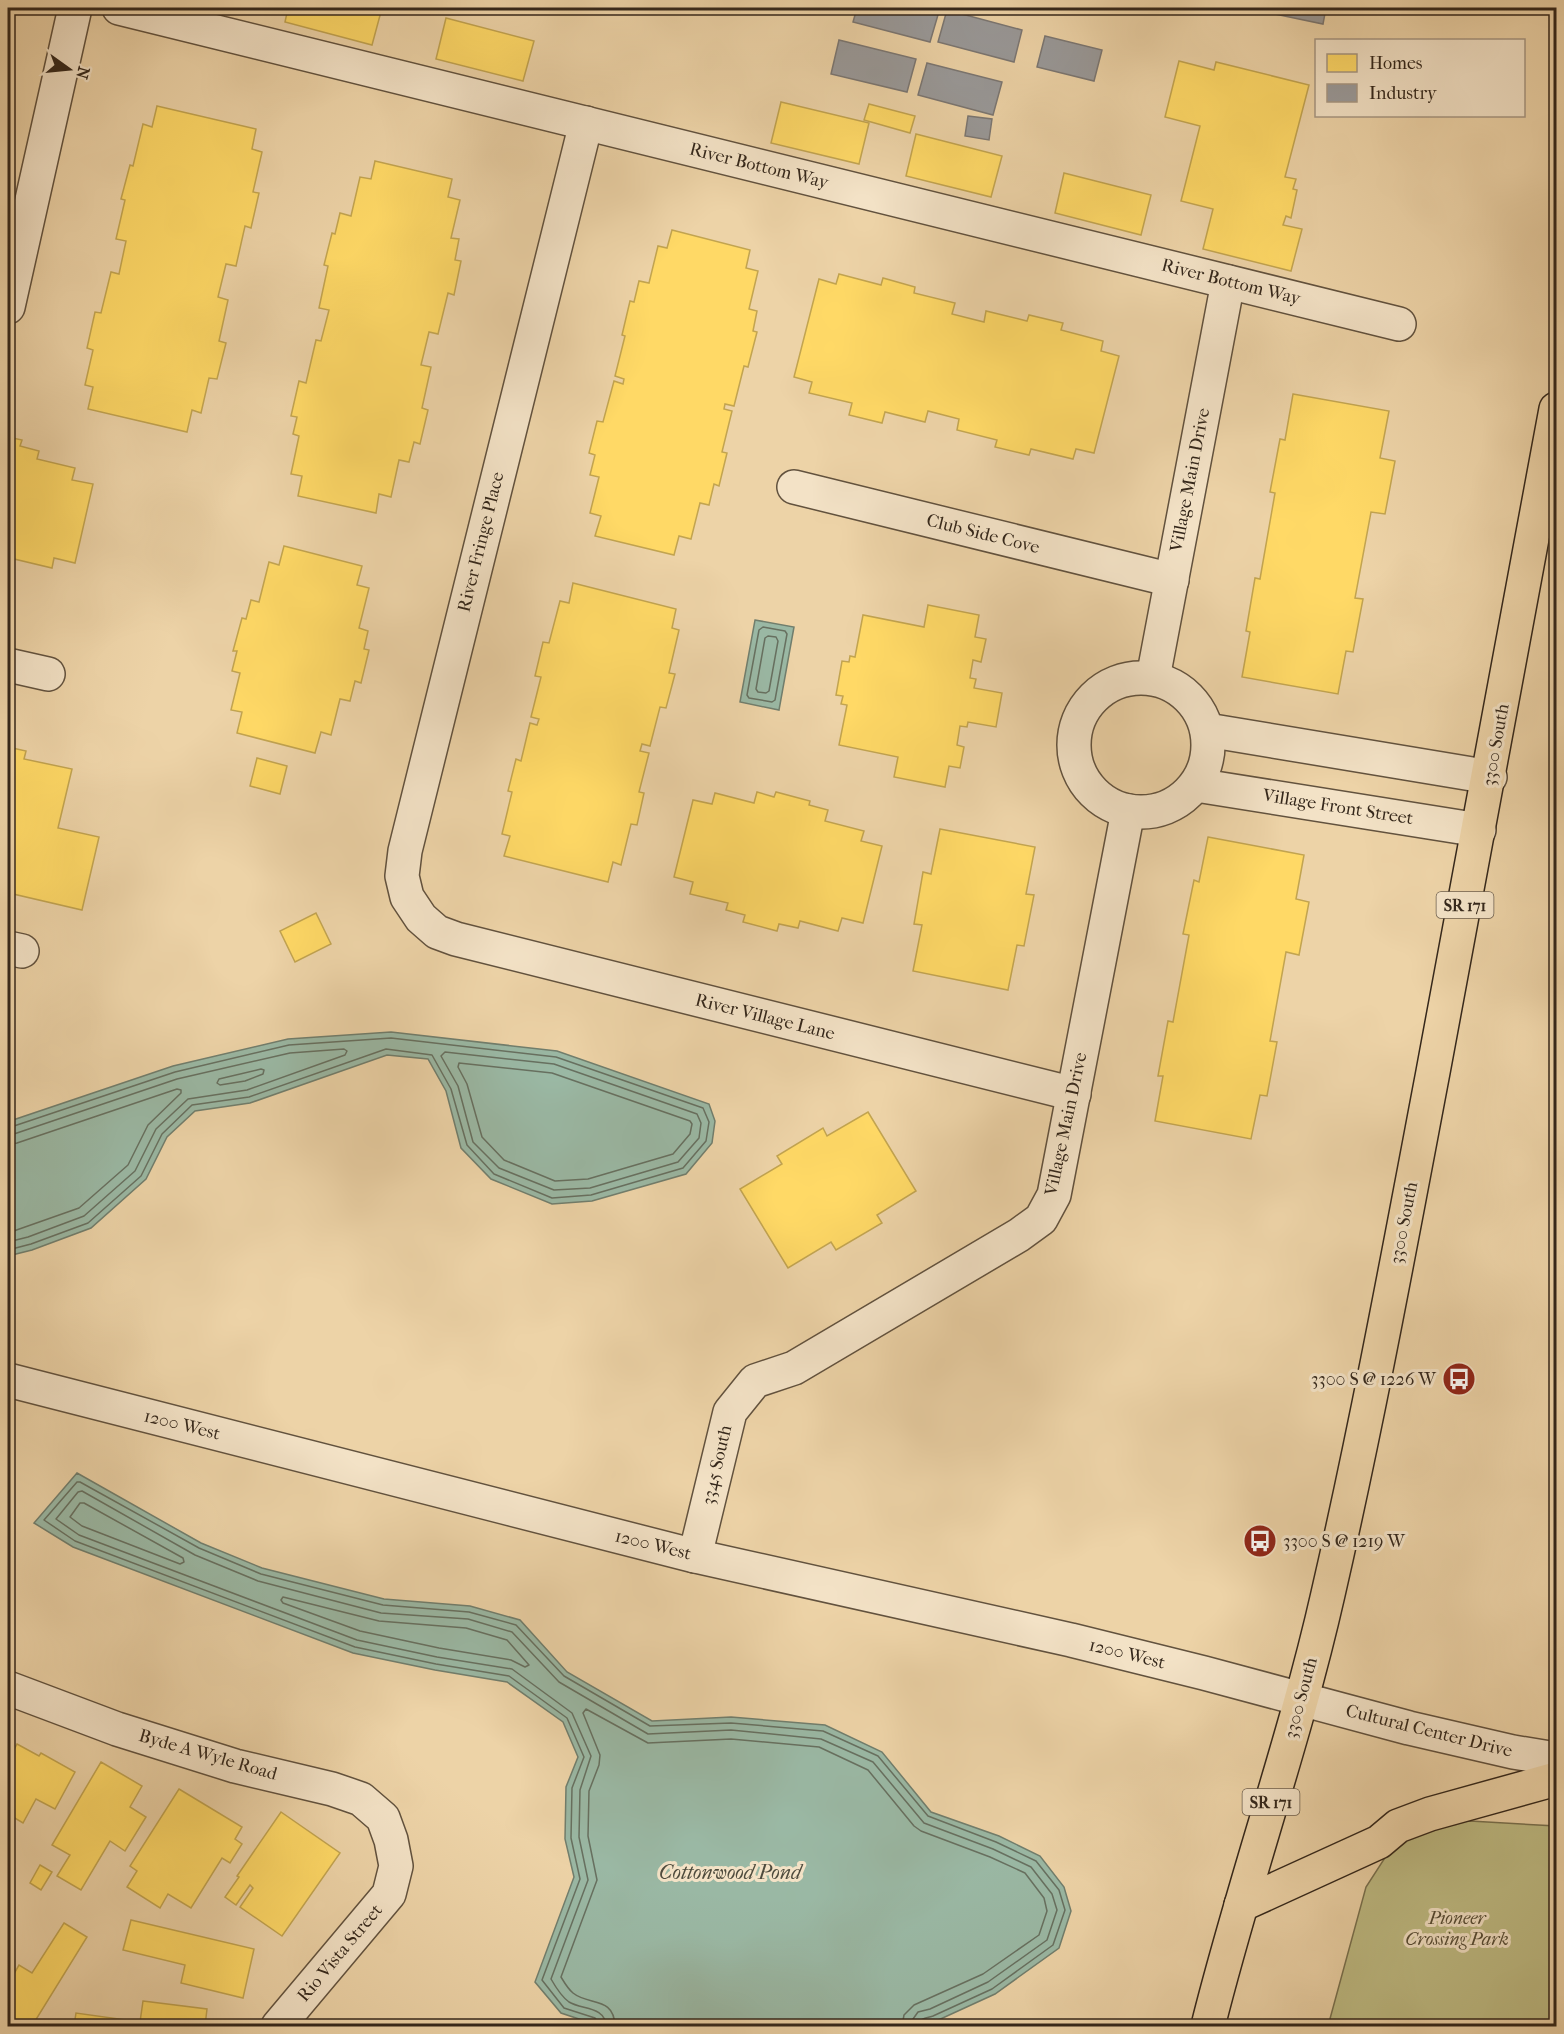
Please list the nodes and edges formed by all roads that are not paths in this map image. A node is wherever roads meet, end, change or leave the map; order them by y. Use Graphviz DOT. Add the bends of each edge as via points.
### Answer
graph roads {
  1 [pos="75,8"];
  2 [pos="119,8"];
  3 [pos="586,123"];
  4 [pos="1228,282"];
  5 [pos="8,308"];
  6 [pos="1399,324"];
  7 [pos="1557,409"];
  8 [pos="794,487"];
  9 [pos="1172,580"];
  10 [pos="8,665"];
  11 [pos="48,674"];
  12 [pos="1153,678"];
  13 [pos="1207,730"];
  14 [pos="1490,777"];
  15 [pos="1196,785"];
  16 [pos="1128,810"];
  17 [pos="1479,830"];
  18 [pos="456,939"];
  19 [pos="1074,1094"];
  20 [pos="8,1380"];
  21 [pos="755,1381"];
  22 [pos="695,1556"];
  23 [pos="8,1688"];
  24 [pos="1301,1699"];
  25 [pos="1557,1759"];
  26 [pos="1557,1779"];
  27 [pos="391,1840"];
  28 [pos="1241,1905"];
  29 [pos="278,2026"];
  30 [pos="1208,2026"];
  1 -- 5 [label="street"];
  2 -- 3 [label="street, River Bottom Way"];
  3 -- 4 [label="street, River Bottom Way"];
  3 -- 18 [label="street, River Fringe Place" via="405,851 402,876 407,897 421,918 437,932"];
  4 -- 6 [label="street, River Bottom Way"];
  4 -- 9 [label="street, Village Main Drive"];
  7 -- 14 [label="main road, 3300 South / SR 171"];
  8 -- 9 [label="street, Club Side Cove"];
  9 -- 12 [label="street, Village Main Drive"];
  10 -- 11 [label="street"];
  12 -- 13 [label="street" via="1178,688 1197,706"];
  12 -- 16 [label="street" via="1130,678 1108,686 1090,701 1078,721 1074,744 1078,767 1089,787 1106,802"];
  13 -- 14 [label="street"];
  13 -- 15 [label="street" via="1205,768"];
  14 -- 17 [label="main road, 3300 South / SR 171"];
  15 -- 16 [label="street" via="1177,802 1153,811"];
  15 -- 17 [label="street, Village Front Street"];
  16 -- 19 [label="street, Village Main Drive"];
  17 -- 24 [label="main road, 3300 South / SR 171" via="1381,1345 1328,1595"];
  18 -- 19 [label="street, River Village Lane"];
  19 -- 21 [label="street, Village Main Drive" via="1054,1195 1041,1219 794,1368"];
  20 -- 22 [label="street, 1200 West"];
  21 -- 22 [label="street, 3345 South" via="730,1412"];
  22 -- 24 [label="street, 1200 West" via="1071,1640"];
  23 -- 27 [label="street, Byde A Wyle Road" via="117,1729 361,1799 383,1818"];
  24 -- 25 [label="street, Cultural Center Drive" via="1432,1734"];
  24 -- 28 [label="main road, 3300 South / SR 171"];
  26 -- 28 [label="main road" via="1398,1826 1379,1842"];
  27 -- 29 [label="street, Rio Vista Street" via="396,1866 388,1894"];
  28 -- 30 [label="main road, 3300 South / SR 171"];
}
